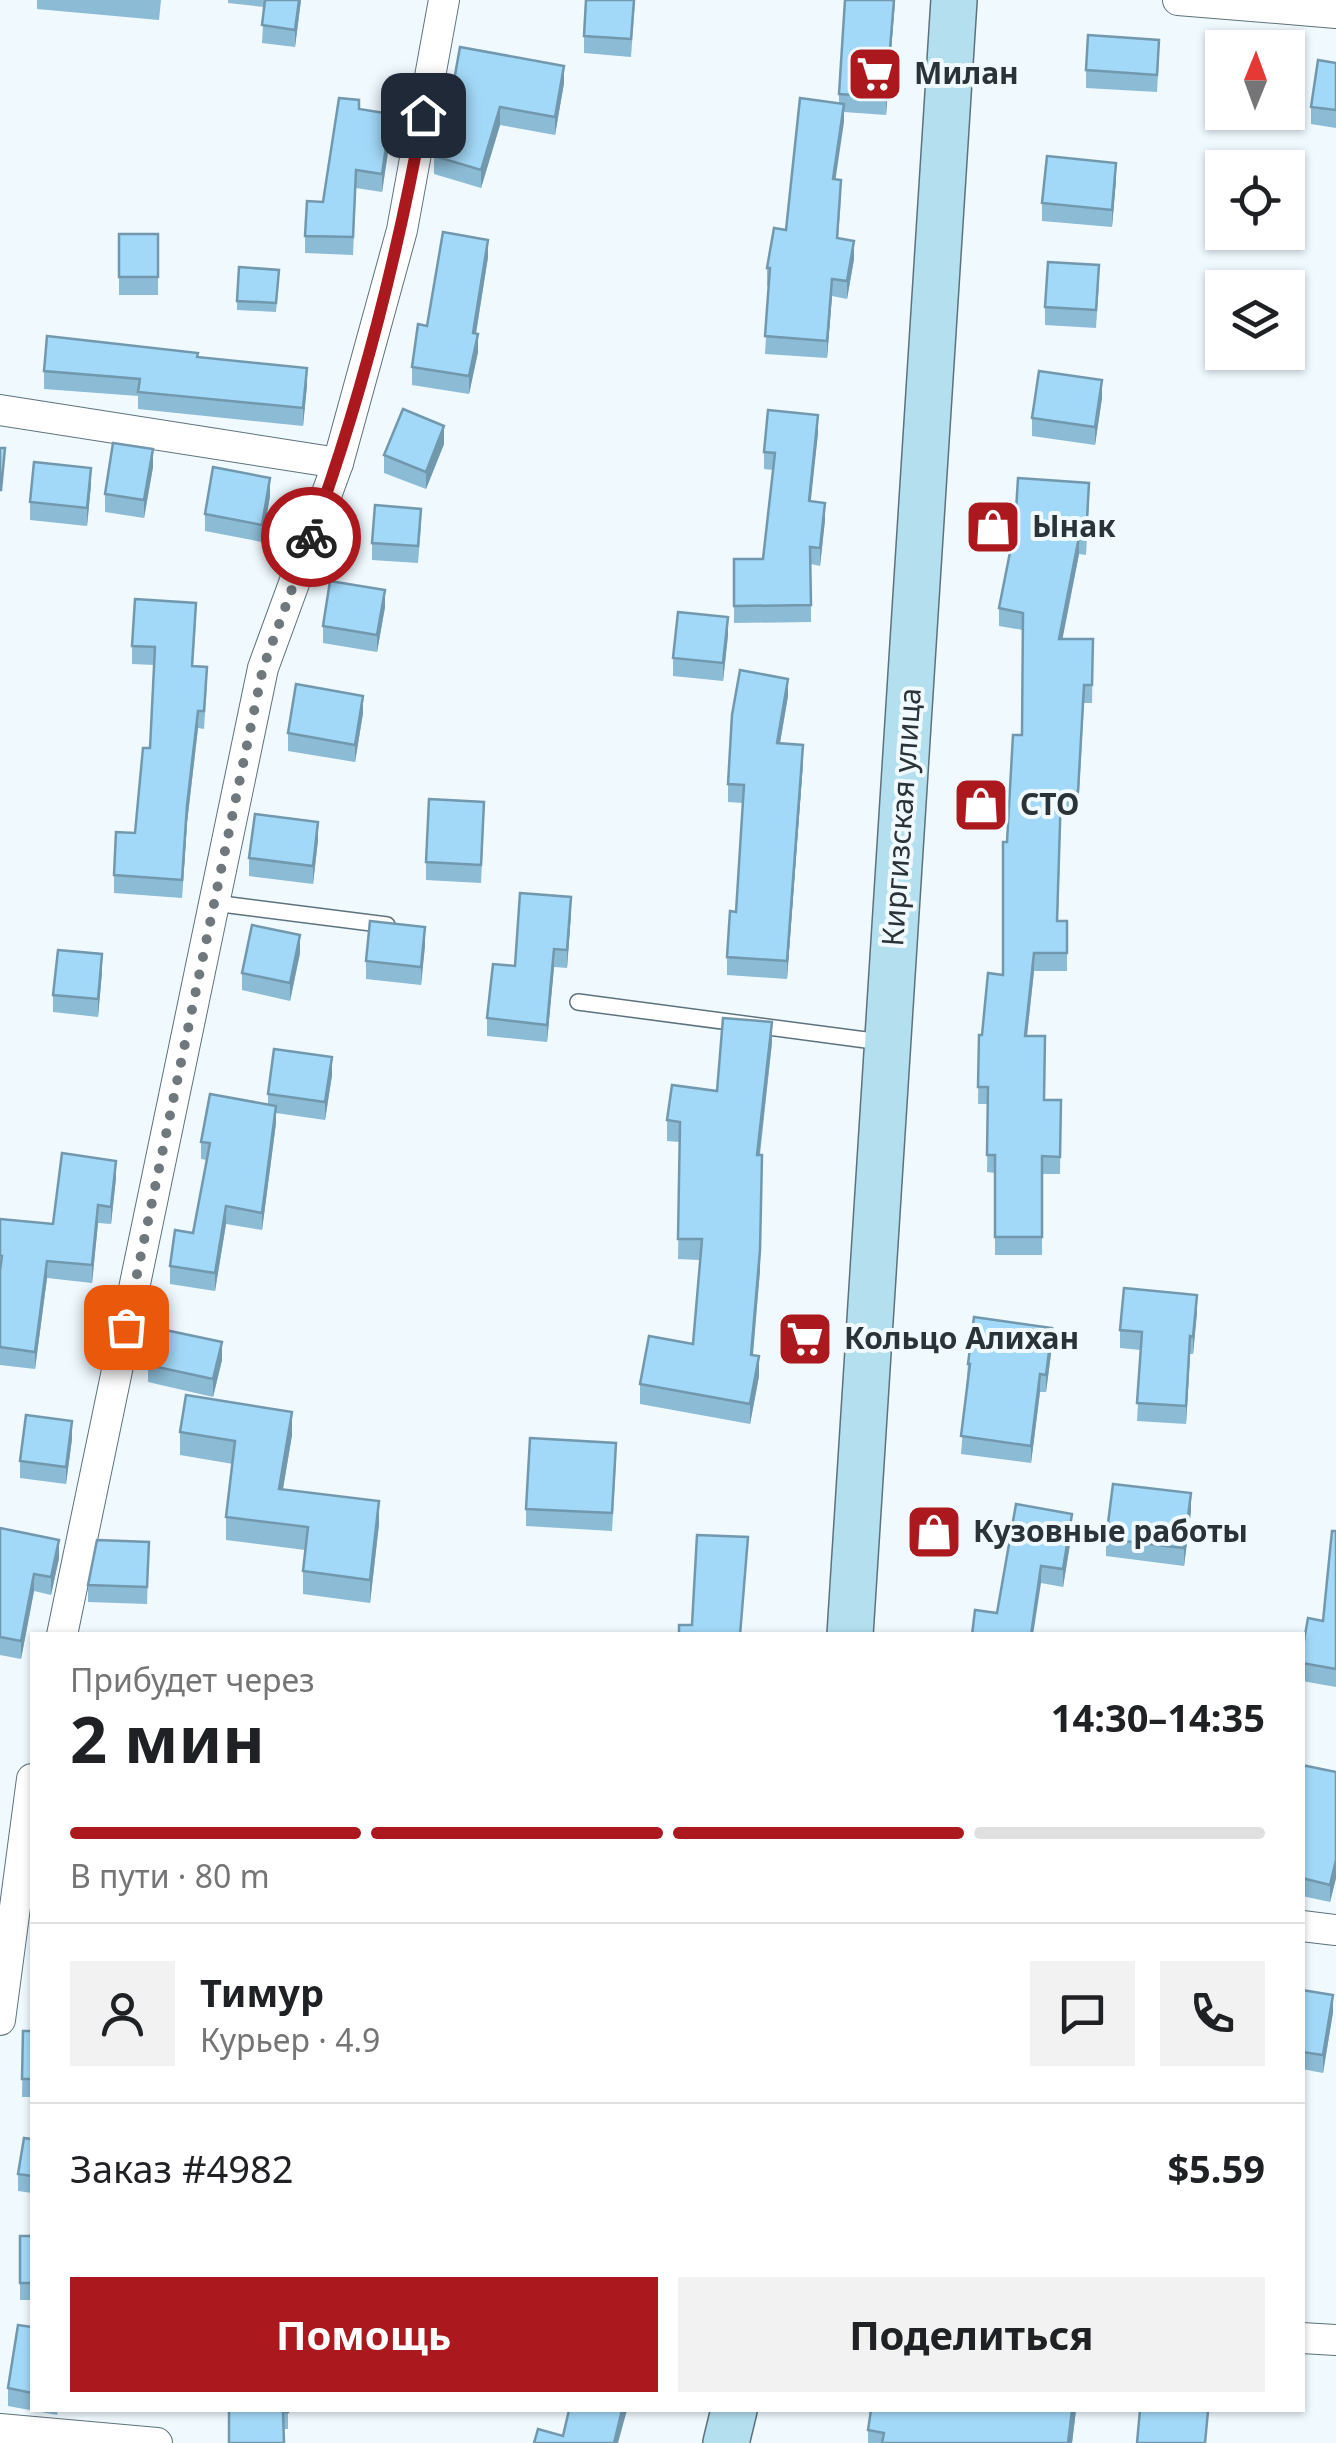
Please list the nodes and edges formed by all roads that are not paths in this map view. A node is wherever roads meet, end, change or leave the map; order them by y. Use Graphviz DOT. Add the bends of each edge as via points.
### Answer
graph roads {
  1 [pos="444,0"];
  2 [pos="954,0"];
  3 [pos="1178,0"];
  4 [pos="1336,13"];
  5 [pos="0,410"];
  6 [pos="338,463"];
  7 [pos="214,903"];
  8 [pos="406,927"];
  9 [pos="578,1002"];
  10 [pos="888,1042"];
  11 [pos="63,1632"];
  12 [pos="850,1632"];
  13 [pos="23,1802"];
  14 [pos="1305,1926"];
  15 [pos="1336,1930"];
  16 [pos="0,2020"];
  17 [pos="1305,2338"];
  18 [pos="1336,2340"];
  19 [pos="734,2412"];
  20 [pos="0,2428"];
  21 [pos="157,2443"];
  22 [pos="726,2443"];
  1 -- 6 [label="street" via="402,230"];
  2 -- 10 [label="main road, Киргизская улица"];
  3 -- 4 [label="street"];
  5 -- 6 [label="street"];
  6 -- 7 [label="street" via="263,668"];
  7 -- 8 [label="lane"];
  7 -- 11 [label="street"];
  9 -- 10 [label="lane"];
  10 -- 12 [label="main road, Киргизская улица"];
  13 -- 16 [label="street"];
  14 -- 15 [label="street"];
  17 -- 18 [label="street"];
  19 -- 22 [label="main road"];
  20 -- 21 [label="street"];
}
